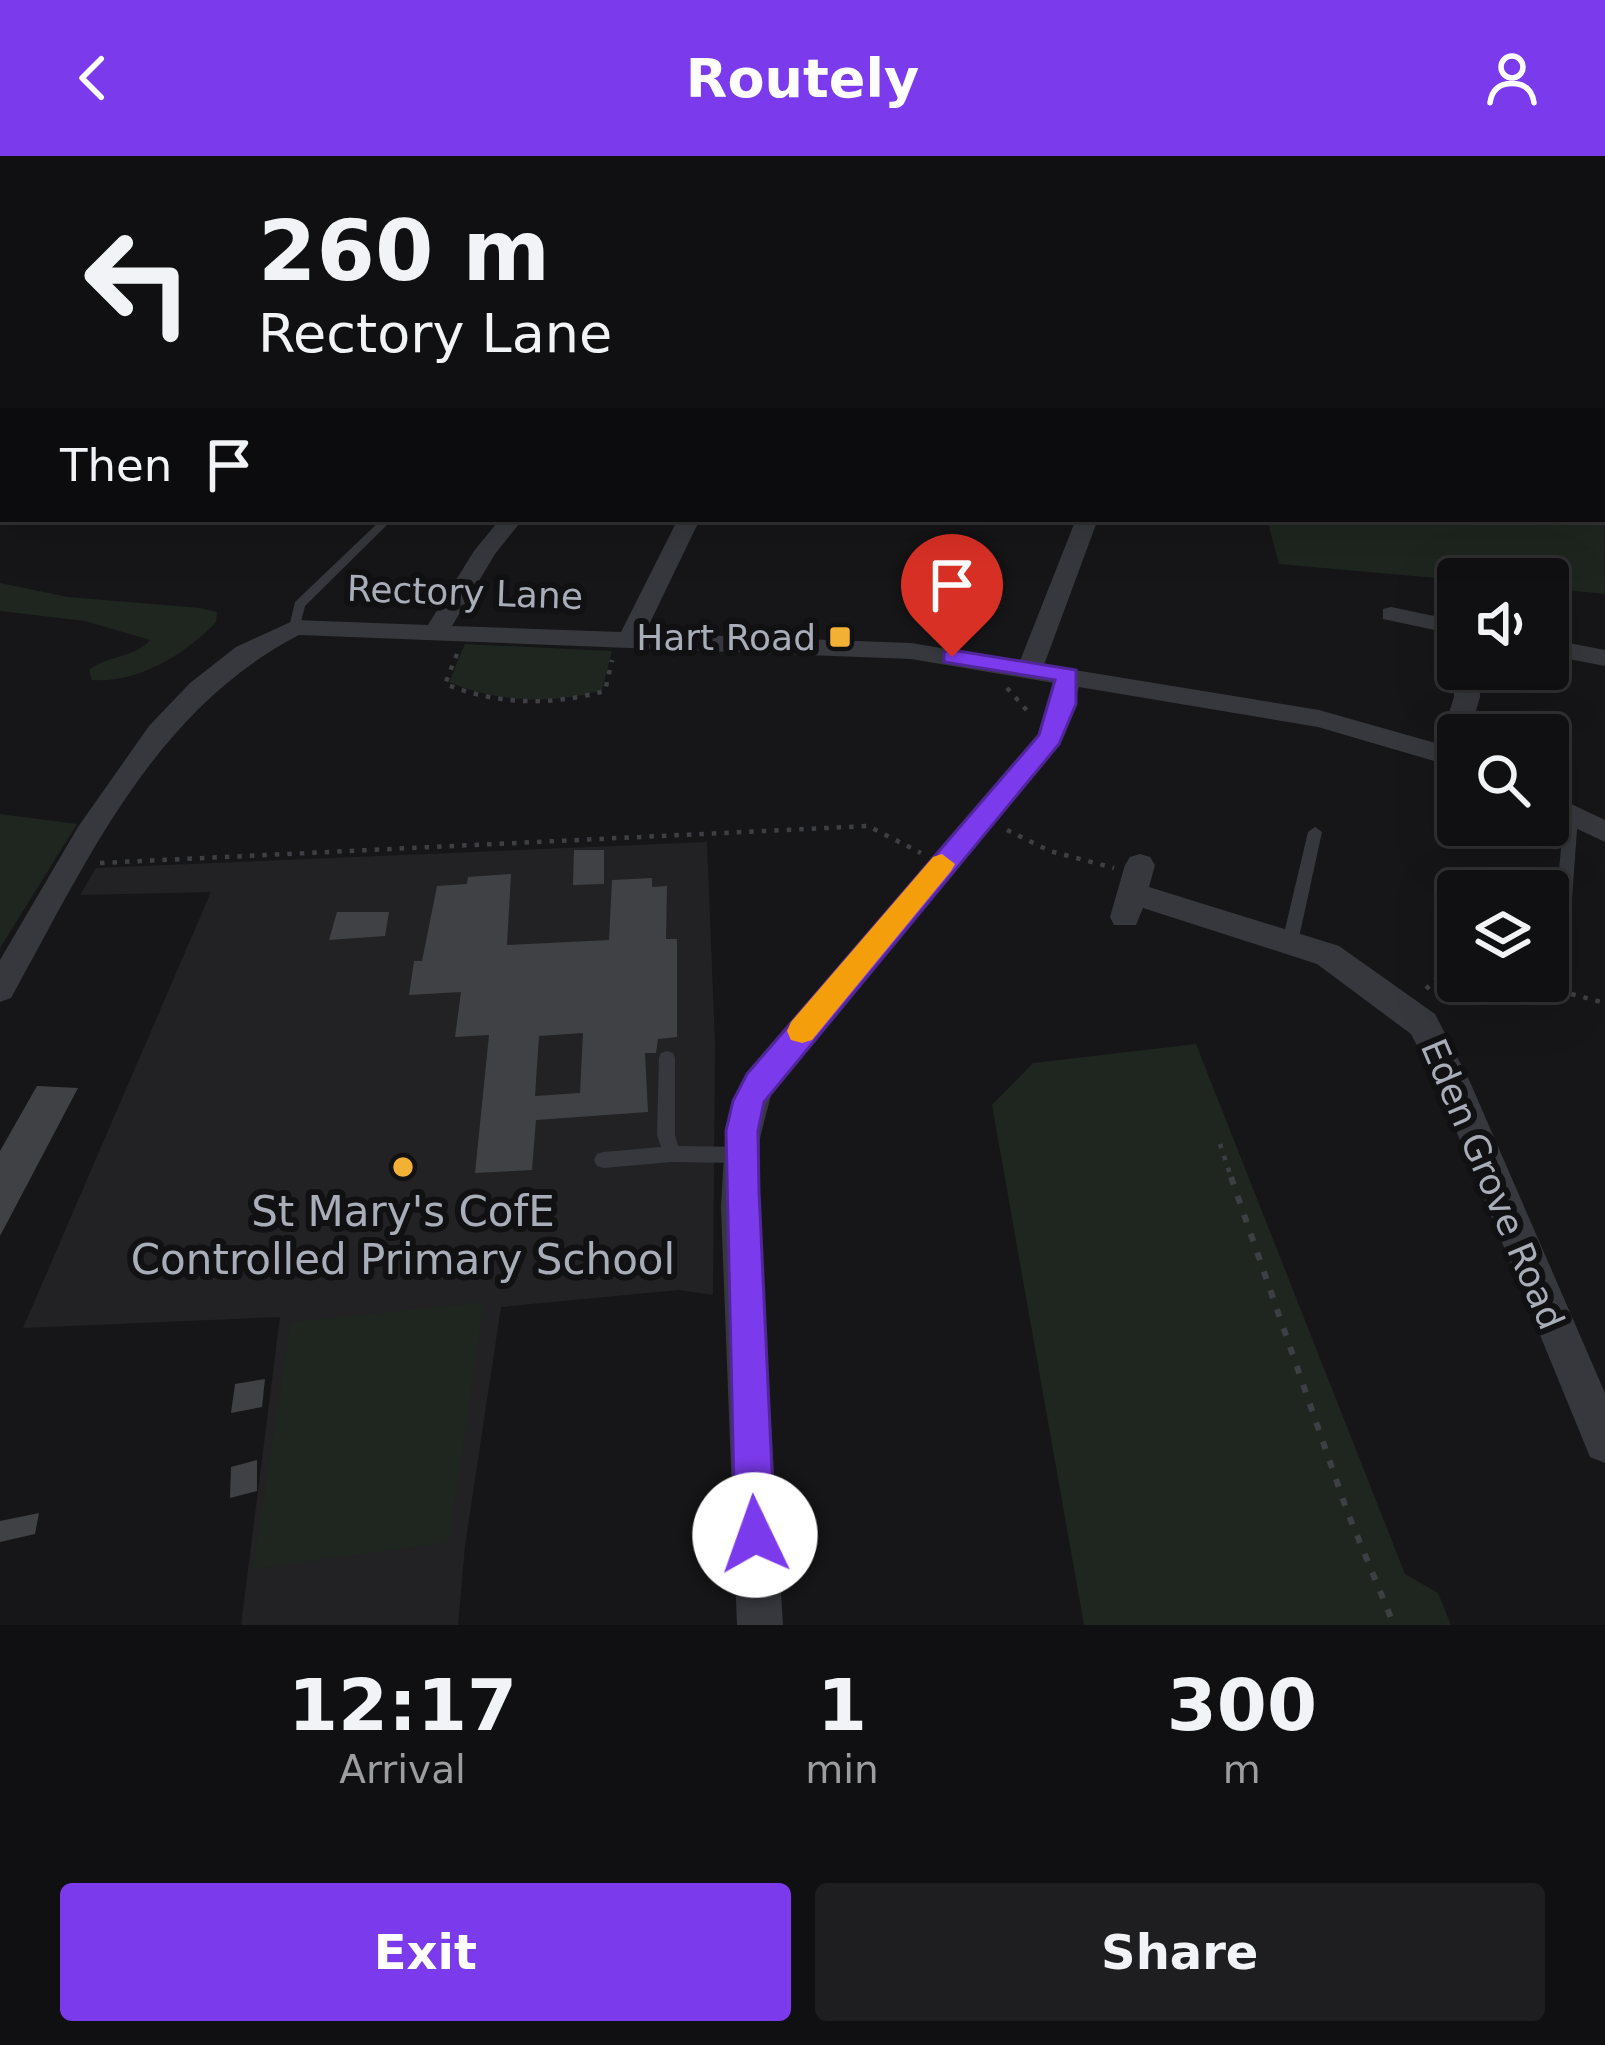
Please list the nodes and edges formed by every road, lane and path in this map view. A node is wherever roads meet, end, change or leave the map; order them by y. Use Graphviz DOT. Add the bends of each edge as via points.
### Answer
graph roads {
  1 [pos="385,522"];
  2 [pos="509,522"];
  3 [pos="687,522"];
  4 [pos="1087,522"];
  5 [pos="1391,614"];
  6 [pos="1437,624"];
  7 [pos="295,627"];
  8 [pos="437,629"];
  9 [pos="466,631"];
  10 [pos="624,637"];
  11 [pos="1569,650"];
  12 [pos="1605,658"];
  13 [pos="1001,664"];
  14 [pos="1030,669"];
  15 [pos="1068,675"];
  16 [pos="1050,738"];
  17 [pos="1437,753"];
  18 [pos="1569,815"];
  19 [pos="982,818"];
  20 [pos="1315,832"];
  21 [pos="1605,832"];
  22 [pos="942,863"];
  23 [pos="73,865"];
  24 [pos="1134,887"];
  25 [pos="1290,942"];
  26 [pos="1437,977"];
  27 [pos="0,989"];
  28 [pos="1569,994"];
  29 [pos="1605,1004"];
  30 [pos="1404,1009"];
  31 [pos="667,1058"];
  32 [pos="1220,1144"];
  33 [pos="672,1154"];
  34 [pos="742,1155"];
  35 [pos="602,1160"];
  36 [pos="1605,1442"];
  37 [pos="760,1625"];
  38 [pos="1394,1625"];
  1 -- 7 [label="lane" via="299,605"];
  2 -- 8 [label="street"];
  3 -- 10 [label="street"];
  4 -- 14 [label="street"];
  5 -- 6 [label="street"];
  7 -- 8 [label="street, Rectory Lane"];
  7 -- 23 [label="street, Rectory Lane" via="246,648 202,684 133,769"];
  8 -- 9 [label="street, Rectory Lane"];
  9 -- 10 [label="street, Rectory Lane"];
  9 -- 10 [label="path" via="445,684 472,696 568,702 604,691"];
  10 -- 13 [label="street, Rectory Lane" via="911,651"];
  11 -- 12 [label="street"];
  13 -- 14 [label="street, Rectory Lane"];
  13 -- 16 [label="path" via="998,677"];
  14 -- 15 [label="street, Rectory Lane"];
  15 -- 16 [label="street"];
  15 -- 17 [label="street, Rectory Lane" via="1319,719"];
  16 -- 19 [label="street"];
  18 -- 21 [label="street"];
  19 -- 22 [label="street"];
  19 -- 24 [label="path"];
  20 -- 25 [label="lane"];
  22 -- 23 [label="path" via="868,826"];
  22 -- 34 [label="street" via="758,1083"];
  23 -- 27 [label="street, Rectory Lane"];
  24 -- 25 [label="street, Eden Grove Road"];
  25 -- 30 [label="street, Eden Grove Road" via="1328,955"];
  26 -- 30 [label="path"];
  28 -- 29 [label="path"];
  30 -- 36 [label="street, Eden Grove Road" via="1424,1024 1453,1082"];
  31 -- 33 [label="lane"];
  32 -- 38 [label="path"];
  33 -- 34 [label="lane"];
  33 -- 35 [label="lane"];
  34 -- 37 [label="street"];
}
